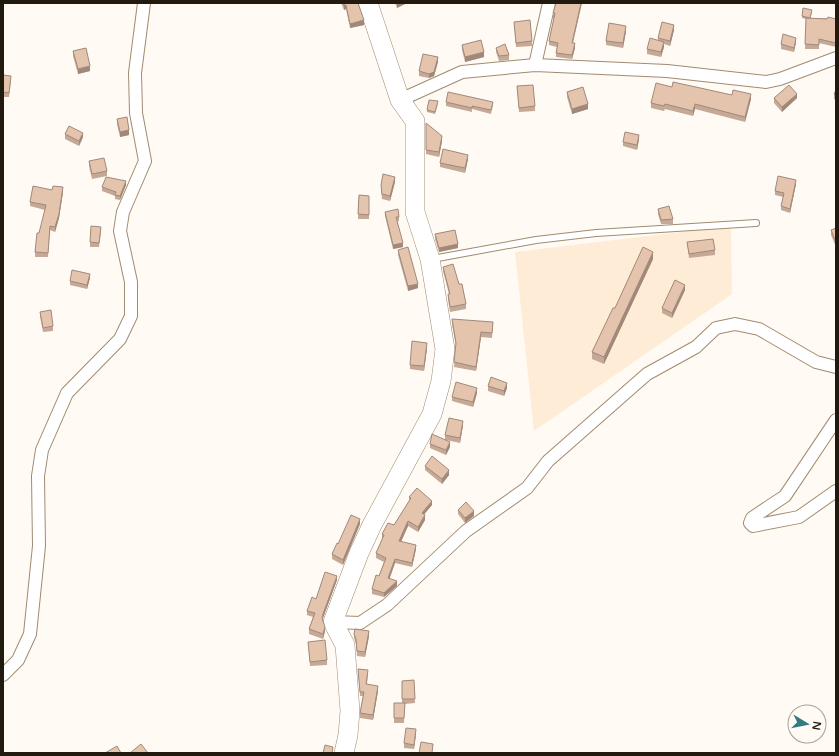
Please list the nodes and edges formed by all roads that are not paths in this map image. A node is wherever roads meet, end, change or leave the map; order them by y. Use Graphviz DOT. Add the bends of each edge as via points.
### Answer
graph roads {
  1 [pos="144,3"];
  2 [pos="368,3"];
  3 [pos="549,3"];
  4 [pos="836,58"];
  5 [pos="535,65"];
  6 [pos="400,100"];
  7 [pos="756,223"];
  8 [pos="430,260"];
  9 [pos="836,367"];
  10 [pos="836,420"];
  11 [pos="836,491"];
  12 [pos="333,622"];
  13 [pos="3,675"];
  14 [pos="344,753"];
  1 -- 13 [label="street" via="135,73 136,113 145,161 123,212 120,231 131,282 130,316 120,339 68,393 42,450 38,476 39,546 30,634 18,660"];
  2 -- 6 [label="main road"];
  3 -- 5 [label="street"];
  4 -- 5 [label="street" via="766,82 667,71"];
  5 -- 6 [label="street" via="462,72"];
  6 -- 8 [label="main road" via="415,121 415,212"];
  7 -- 8 [label="lane" via="536,240"];
  8 -- 12 [label="main road" via="445,349 441,381 432,414 372,525"];
  9 -- 12 [label="street" via="816,362 759,329 735,324 716,328 696,348 648,374 548,461 527,488 466,531 387,605 360,623"];
  10 -- 11 [label="street" via="785,496 752,518 750,523 753,526 799,517"];
  12 -- 14 [label="main road" via="345,645 350,711"];
}
